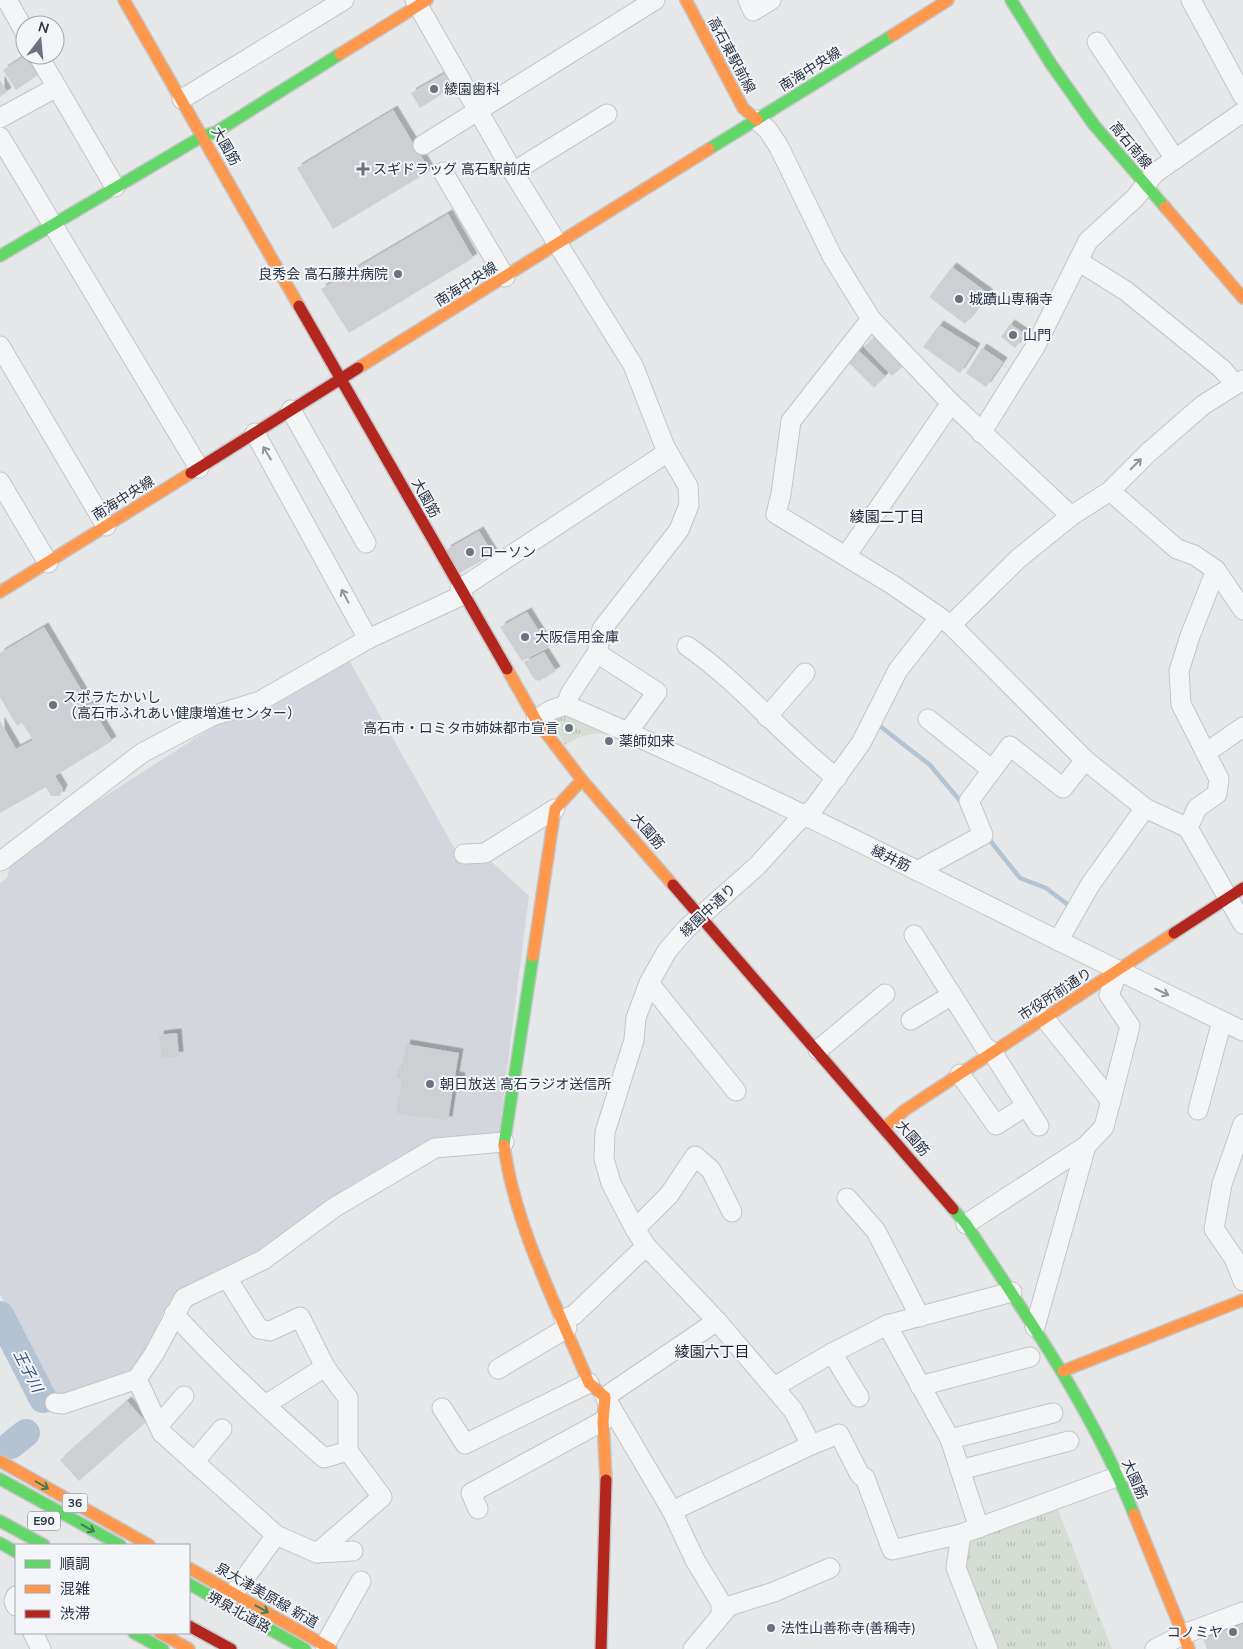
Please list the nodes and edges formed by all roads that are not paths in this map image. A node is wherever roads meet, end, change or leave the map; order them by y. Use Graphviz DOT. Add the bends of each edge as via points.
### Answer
graph roads {
  1 [pos="7,0"];
  2 [pos="124,0"];
  3 [pos="344,0"];
  4 [pos="655,0"];
  5 [pos="686,0"];
  6 [pos="748,0"];
  7 [pos="771,0"];
  8 [pos="948,0"];
  9 [pos="1011,0"];
  10 [pos="1191,0"];
  11 [pos="420,2"];
  12 [pos="15,15"];
  13 [pos="1097,42"];
  14 [pos="44,65"];
  15 [pos="57,87"];
  16 [pos="1243,96"];
  17 [pos="182,98"];
  18 [pos="478,111"];
  19 [pos="1243,112"];
  20 [pos="607,114"];
  21 [pos="0,118"];
  22 [pos="757,120"];
  23 [pos="203,136"];
  24 [pos="0,137"];
  25 [pos="423,145"];
  26 [pos="1175,159"];
  27 [pos="443,172"];
  28 [pos="513,172"];
  29 [pos="1144,184"];
  30 [pos="115,187"];
  31 [pos="52,225"];
  32 [pos="556,245"];
  33 [pos="0,256"];
  34 [pos="1078,261"];
  35 [pos="505,277"];
  36 [pos="1243,298"];
  37 [pos="871,319"];
  38 [pos="0,346"];
  39 [pos="342,379"];
  40 [pos="1239,382"];
  41 [pos="951,403"];
  42 [pos="291,410"];
  43 [pos="255,433"];
  44 [pos="981,433"];
  45 [pos="668,452"];
  46 [pos="199,468"];
  47 [pos="0,482"];
  48 [pos="1110,490"];
  49 [pos="1071,516"];
  50 [pos="106,526"];
  51 [pos="366,543"];
  52 [pos="846,556"];
  53 [pos="48,563"];
  54 [pos="1216,570"];
  55 [pos="1,591"];
  56 [pos="461,592"];
  57 [pos="1243,610"];
  58 [pos="945,621"];
  59 [pos="368,639"];
  60 [pos="687,646"];
  61 [pos="597,653"];
  62 [pos="804,673"];
  63 [pos="566,705"];
  64 [pos="767,718"];
  65 [pos="928,719"];
  66 [pos="536,720"];
  67 [pos="1243,727"];
  68 [pos="628,732"];
  69 [pos="1207,752"];
  70 [pos="1085,760"];
  71 [pos="992,770"];
  72 [pos="837,778"];
  73 [pos="582,780"];
  74 [pos="1145,808"];
  75 [pos="555,809"];
  76 [pos="805,816"];
  77 [pos="1188,828"];
  78 [pos="464,854"];
  79 [pos="0,860"];
  80 [pos="0,865"];
  81 [pos="917,870"];
  82 [pos="1243,888"];
  83 [pos="1227,898"];
  84 [pos="701,915"];
  85 [pos="1243,924"];
  86 [pos="914,936"];
  87 [pos="1058,942"];
  88 [pos="1118,971"];
  89 [pos="649,983"];
  90 [pos="884,994"];
  91 [pos="952,995"];
  92 [pos="1045,1018"];
  93 [pos="911,1020"];
  94 [pos="1222,1021"];
  95 [pos="1243,1031"];
  96 [pos="818,1050"];
  97 [pos="993,1053"];
  98 [pos="960,1074"];
  99 [pos="736,1091"];
  100 [pos="1111,1101"];
  101 [pos="1026,1106"];
  102 [pos="1198,1110"];
  103 [pos="1243,1124"];
  104 [pos="1038,1126"];
  105 [pos="884,1128"];
  106 [pos="504,1142"];
  107 [pos="1086,1146"];
  108 [pos="846,1198"];
  109 [pos="732,1212"];
  110 [pos="966,1224"];
  111 [pos="635,1229"];
  112 [pos="646,1246"];
  113 [pos="227,1278"];
  114 [pos="1243,1281"];
  115 [pos="1012,1292"];
  116 [pos="1243,1300"];
  117 [pos="174,1314"];
  118 [pos="920,1316"];
  119 [pos="717,1321"];
  120 [pos="566,1324"];
  121 [pos="887,1326"];
  122 [pos="1035,1327"];
  123 [pos="832,1353"];
  124 [pos="1030,1357"];
  125 [pos="326,1367"];
  126 [pos="498,1369"];
  127 [pos="1063,1371"];
  128 [pos="137,1378"];
  129 [pos="589,1383"];
  130 [pos="920,1386"];
  131 [pos="774,1387"];
  132 [pos="184,1396"];
  133 [pos="605,1397"];
  134 [pos="859,1398"];
  135 [pos="55,1403"];
  136 [pos="265,1406"];
  137 [pos="442,1408"];
  138 [pos="1054,1413"];
  139 [pos="603,1421"];
  140 [pos="159,1425"];
  141 [pos="222,1429"];
  142 [pos="950,1439"];
  143 [pos="1069,1441"];
  144 [pos="810,1444"];
  145 [pos="348,1451"];
  146 [pos="0,1461"];
  147 [pos="194,1462"];
  148 [pos="960,1470"];
  149 [pos="1119,1476"];
  150 [pos="0,1479"];
  151 [pos="478,1509"];
  152 [pos="672,1511"];
  153 [pos="0,1521"];
  154 [pos="979,1528"];
  155 [pos="961,1534"];
  156 [pos="276,1535"];
  157 [pos="0,1543"];
  158 [pos="42,1544"];
  159 [pos="118,1544"];
  160 [pos="147,1544"];
  161 [pos="15,1551"];
  162 [pos="353,1552"];
  163 [pos="317,1553"];
  164 [pos="830,1568"];
  165 [pos="190,1569"];
  166 [pos="361,1581"];
  167 [pos="190,1585"];
  168 [pos="234,1593"];
  169 [pos="1243,1612"];
  170 [pos="721,1615"];
  171 [pos="190,1627"];
  172 [pos="34,1634"];
  173 [pos="136,1634"];
  174 [pos="1187,1642"];
  175 [pos="159,1644"];
  176 [pos="328,1647"];
  177 [pos="41,1649"];
  178 [pos="189,1649"];
  179 [pos="231,1649"];
  180 [pos="305,1649"];
  181 [pos="601,1649"];
  182 [pos="693,1649"];
  183 [pos="988,1649"];
  184 [pos="1155,1649"];
  1 -- 12 [label="street"];
  2 -- 17 [label="main road, 大園筋"];
  3 -- 17 [label="street"];
  4 -- 18 [label="street"];
  5 -- 22 [label="main road, 高石東駅前線" via="743,108"];
  6 -- 7 [label="street" via="753,11"];
  8 -- 22 [label="main road, 南海中央線"];
  9 -- 29 [label="main road, 高石南線" via="1094,125"];
  10 -- 16 [label="street"];
  11 -- 18 [label="street"];
  11 -- 23 [label="main road" via="216,132"];
  13 -- 26 [label="street"];
  14 -- 15 [label="street"];
  15 -- 21 [label="street"];
  15 -- 30 [label="street"];
  17 -- 23 [label="main road, 大園筋"];
  18 -- 25 [label="street"];
  18 -- 28 [label="street"];
  19 -- 26 [label="street"];
  20 -- 28 [label="street"];
  22 -- 32 [label="main road, 南海中央線"];
  22 -- 37 [label="street" via="779,147 832,256"];
  23 -- 30 [label="main road"];
  23 -- 39 [label="main road, 大園筋"];
  24 -- 31 [label="street"];
  26 -- 29 [label="street"];
  27 -- 35 [label="street"];
  28 -- 32 [label="street"];
  29 -- 34 [label="street" via="1135,198 1088,241"];
  29 -- 36 [label="main road, 高石南線"];
  30 -- 31 [label="main road"];
  31 -- 33 [label="main road"];
  31 -- 46 [label="street"];
  32 -- 35 [label="main road, 南海中央線"];
  32 -- 45 [label="street" via="564,252 633,365"];
  34 -- 40 [label="street" via="1126,291"];
  34 -- 44 [label="street" via="1036,347"];
  35 -- 39 [label="main road, 南海中央線"];
  37 -- 41 [label="street"];
  37 -- 52 [label="street" via="791,421 776,514"];
  38 -- 50 [label="street"];
  39 -- 42 [label="main road, 南海中央線"];
  39 -- 56 [label="main road, 大園筋"];
  48 -- 40 [label="street, 綾園中通り, one-way" via="1203,405"];
  41 -- 44 [label="street"];
  41 -- 52 [label="street"];
  42 -- 43 [label="main road, 南海中央線"];
  42 -- 51 [label="street"];
  43 -- 46 [label="main road, 南海中央線"];
  59 -- 43 [label="street, one-way"];
  44 -- 49 [label="street"];
  45 -- 56 [label="street"];
  45 -- 61 [label="street" via="688,486 690,505 679,530 602,629"];
  46 -- 50 [label="main road, 南海中央線"];
  47 -- 53 [label="street"];
  48 -- 49 [label="street, 綾園中通り"];
  48 -- 54 [label="street" via="1177,549 1194,555"];
  49 -- 58 [label="street, 綾園中通り"];
  50 -- 53 [label="main road, 南海中央線"];
  52 -- 58 [label="street"];
  53 -- 55 [label="main road, 南海中央線"];
  54 -- 57 [label="street"];
  54 -- 69 [label="street" via="1179,671 1181,704"];
  56 -- 59 [label="street"];
  56 -- 66 [label="main road, 大園筋"];
  58 -- 70 [label="street"];
  58 -- 72 [label="street, 綾園中通り" via="898,670 861,743"];
  59 -- 79 [label="street" via="260,701 212,716 142,753"];
  60 -- 64 [label="street" via="751,692"];
  61 -- 63 [label="street"];
  61 -- 68 [label="street" via="657,692"];
  62 -- 64 [label="street"];
  63 -- 66 [label="street"];
  63 -- 68 [label="street, 綾井筋"];
  64 -- 72 [label="street"];
  65 -- 71 [label="street"];
  66 -- 73 [label="main road, 大園筋"];
  67 -- 69 [label="street"];
  68 -- 76 [label="street, 綾井筋"];
  69 -- 77 [label="street" via="1219,779 1217,794 1197,808"];
  70 -- 71 [label="street" via="1063,788 1010,746"];
  70 -- 74 [label="street"];
  71 -- 81 [label="street" via="969,801 983,835"];
  72 -- 76 [label="street, 綾園中通り"];
  73 -- 75 [label="main road"];
  73 -- 84 [label="main road, 大園筋"];
  74 -- 77 [label="street"];
  74 -- 87 [label="street" via="1090,885"];
  75 -- 78 [label="street" via="485,853"];
  75 -- 106 [label="main road"];
  76 -- 81 [label="street, 綾井筋"];
  76 -- 84 [label="street, 綾園中通り" via="758,865"];
  77 -- 83 [label="street"];
  79 -- 80 [label="street"];
  81 -- 87 [label="street, 綾井筋"];
  82 -- 83 [label="main road, 市役所前通り"];
  83 -- 85 [label="street"];
  83 -- 88 [label="main road, 市役所前通り"];
  84 -- 89 [label="street, 綾園中通り" via="667,951"];
  84 -- 96 [label="main road, 大園筋"];
  86 -- 91 [label="street"];
  87 -- 88 [label="street, 綾井筋"];
  88 -- 92 [label="main road, 市役所前通り"];
  88 -- 94 [label="street, 綾井筋, one-way"];
  88 -- 100 [label="street" via="1109,995 1130,1026"];
  89 -- 99 [label="street"];
  89 -- 111 [label="street, 綾園中通り" via="636,1018 634,1040 605,1132 604,1158 611,1183"];
  90 -- 96 [label="street"];
  91 -- 93 [label="street"];
  91 -- 97 [label="street" via="984,1046"];
  92 -- 97 [label="main road, 市役所前通り"];
  92 -- 100 [label="street"];
  94 -- 95 [label="street, 綾井筋"];
  94 -- 102 [label="street"];
  96 -- 105 [label="main road, 大園筋"];
  97 -- 98 [label="main road, 市役所前通り"];
  97 -- 101 [label="street"];
  98 -- 101 [label="street" via="996,1125"];
  98 -- 105 [label="main road, 市役所前通り" via="905,1110"];
  100 -- 107 [label="street" via="1104,1127"];
  101 -- 104 [label="street"];
  103 -- 114 [label="street" via="1222,1184 1214,1228 1234,1258"];
  105 -- 110 [label="main road, 大園筋"];
  106 -- 113 [label="street" via="435,1148 335,1207 263,1260"];
  106 -- 120 [label="main road" via="507,1168 526,1232"];
  107 -- 110 [label="street"];
  107 -- 122 [label="street"];
  108 -- 118 [label="street" via="876,1232"];
  109 -- 111 [label="street" via="712,1170 695,1156 668,1195"];
  110 -- 115 [label="main road, 大園筋"];
  111 -- 112 [label="street, 綾園中通り"];
  112 -- 119 [label="street, 綾園中通り"];
  112 -- 120 [label="street"];
  113 -- 117 [label="street" via="184,1298"];
  113 -- 125 [label="street" via="259,1329 270,1331 300,1317"];
  115 -- 118 [label="street"];
  115 -- 122 [label="main road, 大園筋"];
  116 -- 127 [label="main road"];
  117 -- 128 [label="street" via="154,1354"];
  117 -- 136 [label="street"];
  118 -- 121 [label="street"];
  119 -- 131 [label="street, 綾園中通り"];
  119 -- 133 [label="street"];
  120 -- 126 [label="street"];
  120 -- 129 [label="main road"];
  121 -- 123 [label="street"];
  121 -- 130 [label="street"];
  122 -- 127 [label="main road, 大園筋"];
  123 -- 131 [label="street"];
  123 -- 134 [label="street"];
  124 -- 130 [label="street"];
  125 -- 136 [label="street"];
  125 -- 145 [label="street" via="348,1398"];
  127 -- 149 [label="main road, 大園筋"];
  128 -- 135 [label="street" via="63,1404"];
  128 -- 140 [label="street"];
  129 -- 133 [label="main road"];
  129 -- 137 [label="street" via="465,1444"];
  130 -- 142 [label="street"];
  131 -- 144 [label="street, 綾園中通り" via="794,1410"];
  132 -- 140 [label="street"];
  133 -- 139 [label="main road"];
  133 -- 152 [label="street"];
  136 -- 145 [label="street" via="324,1458"];
  138 -- 142 [label="street"];
  139 -- 151 [label="street" via="471,1493"];
  139 -- 181 [label="main road" via="607,1492"];
  140 -- 147 [label="street" via="162,1433"];
  141 -- 147 [label="street"];
  142 -- 148 [label="street"];
  143 -- 148 [label="street"];
  144 -- 152 [label="street"];
  144 -- 155 [label="street" via="839,1434 860,1475 865,1478 892,1550"];
  145 -- 163 [label="street" via="382,1497"];
  146 -- 160 [label="main road, 36, one-way"];
  147 -- 156 [label="street"];
  148 -- 154 [label="street"];
  149 -- 154 [label="street"];
  149 -- 174 [label="main road, 大園筋"];
  150 -- 159 [label="main road, one-way"];
  152 -- 170 [label="street" via="721,1603"];
  153 -- 158 [label="main road, E90"];
  154 -- 155 [label="street"];
  155 -- 183 [label="street" via="956,1568"];
  156 -- 163 [label="street"];
  156 -- 168 [label="street"];
  157 -- 161 [label="main road"];
  162 -- 163 [label="street"];
  164 -- 170 [label="street" via="774,1592 729,1606"];
  165 -- 168 [label="main road, 泉大津美原線 新道"];
  166 -- 176 [label="street"];
  167 -- 180 [label="main road"];
  168 -- 176 [label="main road, 泉大津美原線 新道, one-way"];
  169 -- 174 [label="street"];
  170 -- 182 [label="street"];
  171 -- 179 [label="main road"];
  172 -- 177 [label="street"];
  173 -- 175 [label="main road"];
  174 -- 184 [label="street"];
  175 -- 178 [label="main road"];
}
